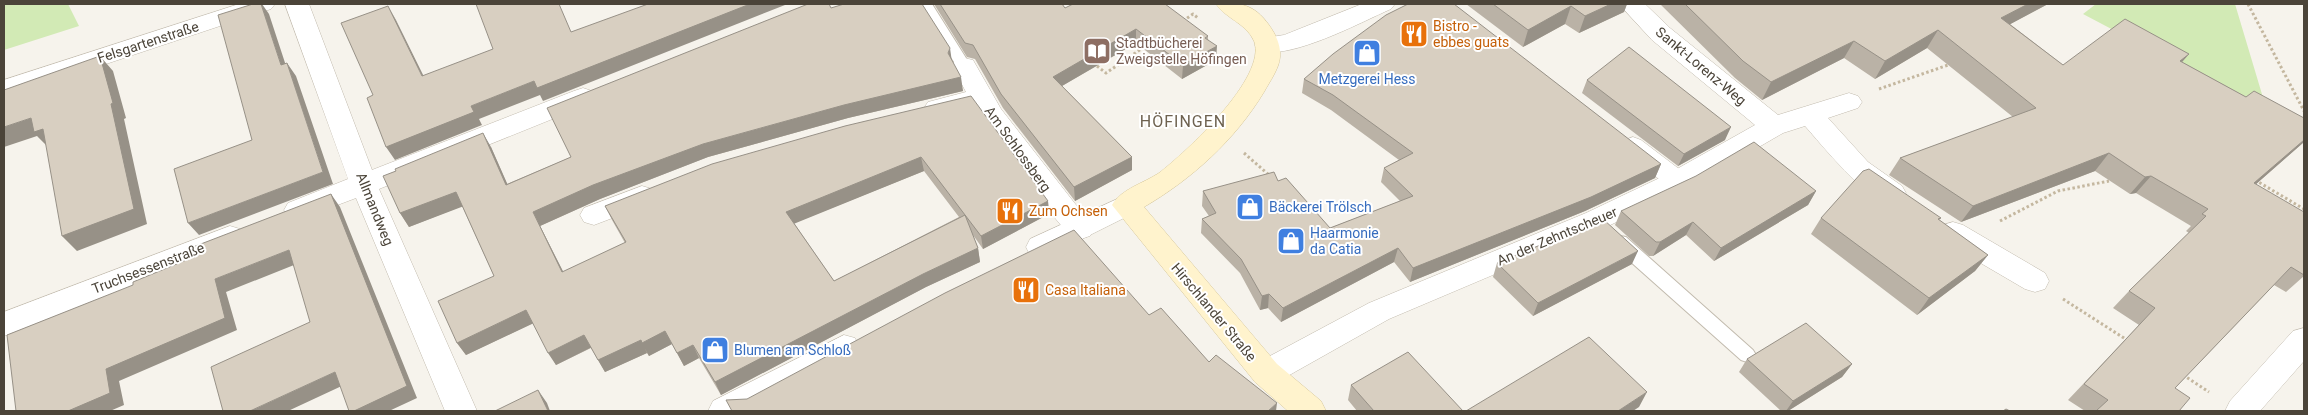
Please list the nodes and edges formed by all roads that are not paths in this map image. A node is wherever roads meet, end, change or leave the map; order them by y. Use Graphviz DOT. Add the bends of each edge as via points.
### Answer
graph roads {
  1 [pos="263,4"];
  2 [pos="297,4"];
  3 [pos="925,4"];
  4 [pos="1228,4"];
  5 [pos="1383,4"];
  6 [pos="1631,4"];
  7 [pos="1267,45"];
  8 [pos="964,66"];
  9 [pos="605,88"];
  10 [pos="4,89"];
  11 [pos="982,97"];
  12 [pos="1849,102"];
  13 [pos="915,113"];
  14 [pos="1810,115"];
  15 [pos="1774,126"];
  16 [pos="1614,132"];
  17 [pos="1678,180"];
  18 [pos="364,184"];
  19 [pos="665,187"];
  20 [pos="1909,204"];
  21 [pos="1126,205"];
  22 [pos="594,215"];
  23 [pos="1596,220"];
  24 [pos="1933,220"];
  25 [pos="1080,228"];
  26 [pos="1017,258"];
  27 [pos="2035,281"];
  28 [pos="4,324"];
  29 [pos="869,334"];
  30 [pos="2304,340"];
  31 [pos="1748,355"];
  32 [pos="1266,373"];
  33 [pos="460,411"];
  34 [pos="724,411"];
  35 [pos="1310,411"];
  36 [pos="2241,411"];
  1 -- 10 [label="street, Felsgartenstraße"];
  2 -- 18 [label="street, Allmandweg"];
  3 -- 8 [label="lane"];
  4 -- 7 [label="main road" via="1252,18"];
  5 -- 7 [label="street" via="1288,43"];
  6 -- 15 [label="street, Sankt-Lorenz-Weg" via="1661,34"];
  7 -- 21 [label="main road" via="1267,64 1256,87 1219,132 1170,178"];
  8 -- 11 [label="street, Am Schlossberg"];
  9 -- 18 [label="street, Truchsessenstraße"];
  11 -- 13 [label="street"];
  11 -- 25 [label="street, Am Schlossberg" via="991,115"];
  12 -- 14 [label="street, An der Zehntscheuer"];
  14 -- 15 [label="street, An der Zehntscheuer"];
  14 -- 20 [label="street" via="1859,169"];
  15 -- 17 [label="street, An der Zehntscheuer"];
  16 -- 17 [label="street"];
  17 -- 23 [label="street, An der Zehntscheuer"];
  18 -- 28 [label="street, Truchsessenstraße"];
  18 -- 33 [label="street, Allmandweg"];
  19 -- 22 [label="street"];
  21 -- 25 [label="street"];
  21 -- 32 [label="main road, Hirschlander Straße"];
  23 -- 31 [label="lane"];
  23 -- 32 [label="street, An der Zehntscheuer" via="1379,311"];
  24 -- 27 [label="street"];
  25 -- 26 [label="street"];
  29 -- 34 [label="street"];
  30 -- 36 [label="street"];
  32 -- 35 [label="main road, Hirschlander Straße"];
}
